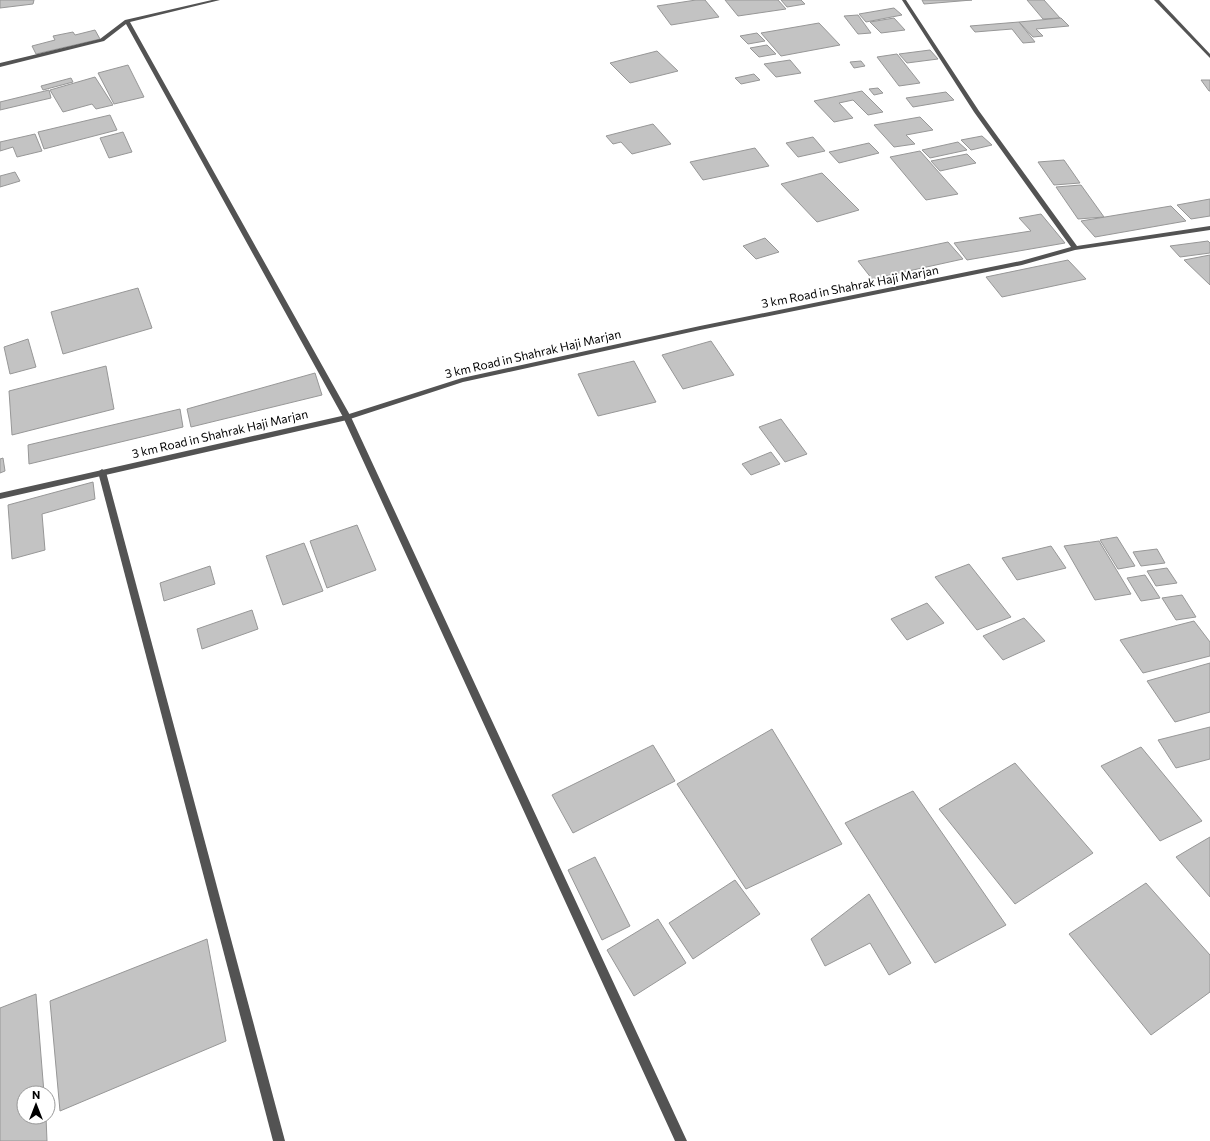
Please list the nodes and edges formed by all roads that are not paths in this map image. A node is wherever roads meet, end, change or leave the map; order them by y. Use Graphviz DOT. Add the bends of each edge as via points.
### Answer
graph roads {
  1 [pos="218,0"];
  2 [pos="904,0"];
  3 [pos="1156,0"];
  4 [pos="127,21"];
  5 [pos="1210,57"];
  6 [pos="0,65"];
  7 [pos="1210,228"];
  8 [pos="1075,248"];
  9 [pos="347,417"];
  10 [pos="102,472"];
  11 [pos="0,496"];
  12 [pos="279,1141"];
  13 [pos="681,1141"];
  1 -- 4 [label="street"];
  2 -- 8 [label="street" via="977,112"];
  3 -- 5 [label="street"];
  4 -- 6 [label="street" via="102,40"];
  4 -- 9 [label="street"];
  7 -- 8 [label="street, 3 km Road in Shahrak Haji Marjan"];
  8 -- 9 [label="street, 3 km Road in Shahrak Haji Marjan" via="1022,263 700,328 462,380"];
  9 -- 10 [label="street, 3 km Road in Shahrak Haji Marjan"];
  9 -- 13 [label="street"];
  10 -- 11 [label="street, 3 km Road in Shahrak Haji Marjan"];
  10 -- 12 [label="street"];
}
